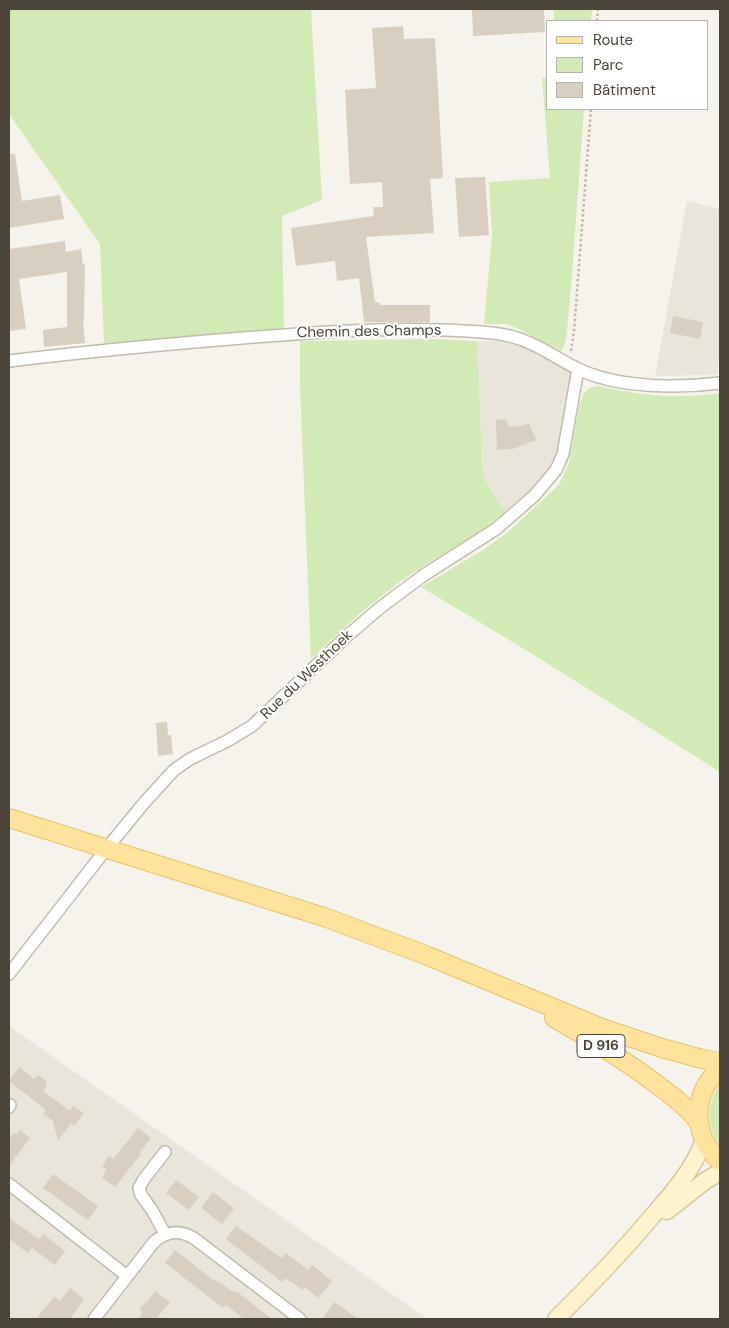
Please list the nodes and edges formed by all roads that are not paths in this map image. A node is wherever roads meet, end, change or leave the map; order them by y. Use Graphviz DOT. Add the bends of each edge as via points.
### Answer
graph roads {
  1 [pos="9,361"];
  2 [pos="578,369"];
  3 [pos="720,383"];
  4 [pos="9,818"];
  5 [pos="107,848"];
  6 [pos="9,974"];
  7 [pos="494,985"];
  8 [pos="720,1062"];
  9 [pos="720,1069"];
  10 [pos="698,1122"];
  11 [pos="704,1140"];
  12 [pos="165,1152"];
  13 [pos="720,1161"];
  14 [pos="720,1172"];
  15 [pos="9,1184"];
  16 [pos="165,1234"];
  17 [pos="636,1236"];
  18 [pos="127,1276"];
  19 [pos="94,1319"];
  20 [pos="300,1319"];
  21 [pos="556,1319"];
  1 -- 2 [label="street, Chemin des Champs" via="311,332 420,330 502,334 532,344"];
  2 -- 3 [label="street, Chemin des Champs" via="600,377 641,384 685,386"];
  2 -- 5 [label="street, Rue du Westhoek" via="563,454 556,470 534,496 496,529 413,582 376,611 252,726 174,770"];
  4 -- 5 [label="main road, D 916"];
  5 -- 6 [label="street, Rue du Westhoek"];
  5 -- 7 [label="main road, D 916" via="327,918"];
  7 -- 8 [label="main road, D 916" via="638,1041"];
  7 -- 10 [label="main road, D 916" via="627,1063 678,1100"];
  9 -- 10 [label="main road" via="703,1092"];
  10 -- 11 [label="main road"];
  11 -- 13 [label="main road"];
  11 -- 17 [label="street" via="688,1173"];
  12 -- 16 [label="street" via="139,1188"];
  14 -- 17 [label="street" via="689,1192"];
  15 -- 18 [label="street"];
  16 -- 18 [label="street"];
  16 -- 20 [label="street" via="176,1232 190,1236"];
  17 -- 21 [label="street"];
  18 -- 19 [label="street"];
}
